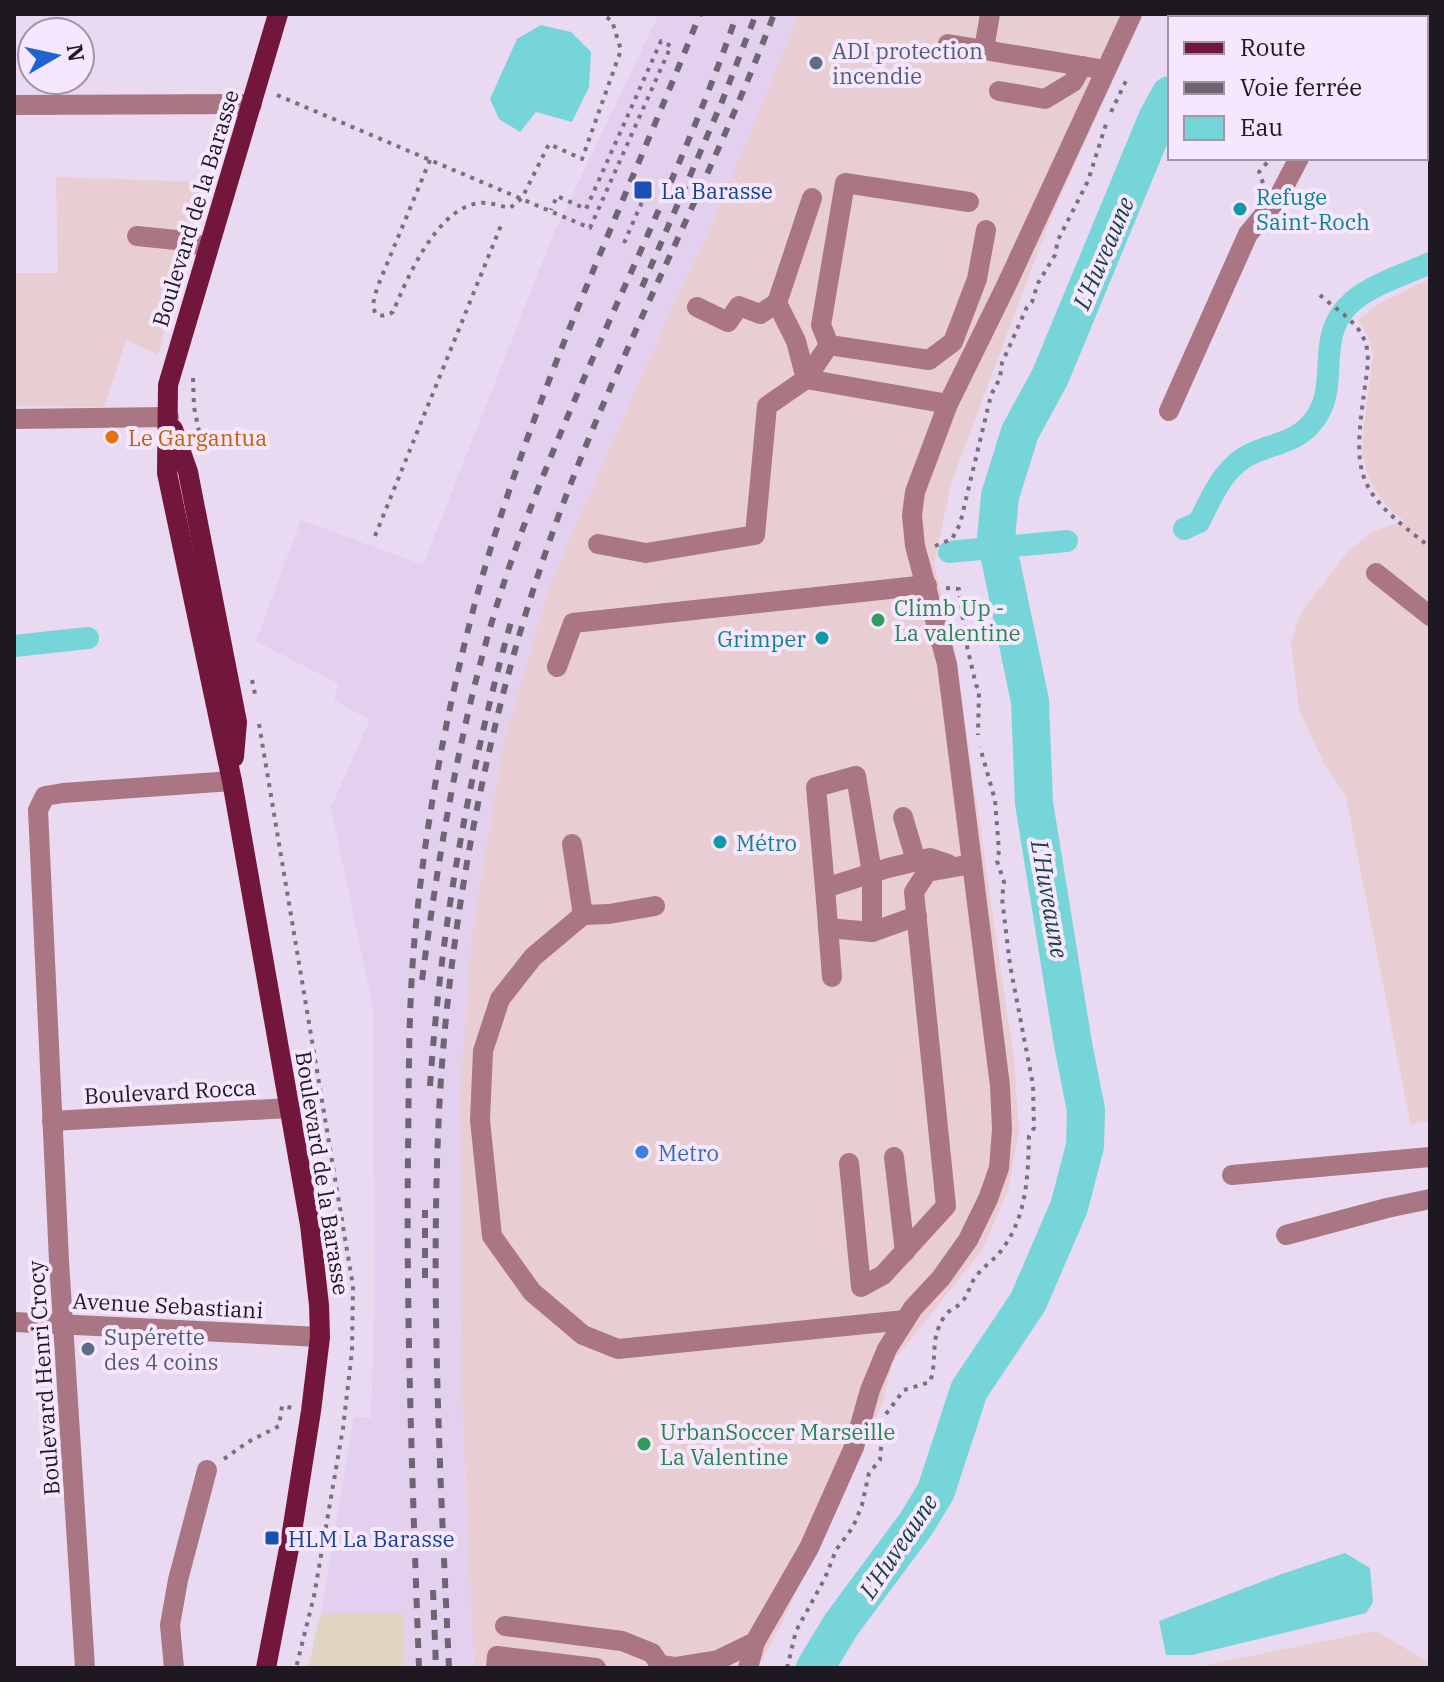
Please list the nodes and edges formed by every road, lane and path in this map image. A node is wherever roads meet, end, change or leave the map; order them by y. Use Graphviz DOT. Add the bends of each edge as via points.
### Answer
graph roads {
  1 [pos="278,14"];
  2 [pos="602,14"];
  3 [pos="990,14"];
  4 [pos="1132,14"];
  5 [pos="948,44"];
  6 [pos="984,49"];
  7 [pos="1082,66"];
  8 [pos="1106,70"];
  9 [pos="1128,77"];
  10 [pos="999,91"];
  11 [pos="277,95"];
  12 [pos="252,104"];
  13 [pos="14,105"];
  14 [pos="430,160"];
  15 [pos="1298,160"];
  16 [pos="522,198"];
  17 [pos="812,198"];
  18 [pos="642,202"];
  19 [pos="969,202"];
  20 [pos="551,210"];
  21 [pos="502,223"];
  22 [pos="986,230"];
  23 [pos="137,236"];
  24 [pos="624,243"];
  25 [pos="207,248"];
  26 [pos="1320,295"];
  27 [pos="777,303"];
  28 [pos="697,307"];
  29 [pos="829,345"];
  30 [pos="196,367"];
  31 [pos="806,379"];
  32 [pos="948,404"];
  33 [pos="1169,411"];
  34 [pos="169,417"];
  35 [pos="14,419"];
  36 [pos="203,451"];
  37 [pos="375,536"];
  38 [pos="598,544"];
  39 [pos="1430,547"];
  40 [pos="935,555"];
  41 [pos="1376,573"];
  42 [pos="927,585"];
  43 [pos="1430,616"];
  44 [pos="557,667"];
  45 [pos="250,674"];
  46 [pos="256,702"];
  47 [pos="258,717"];
  48 [pos="232,781"];
  49 [pos="903,817"];
  50 [pos="572,844"];
  51 [pos="916,861"];
  52 [pos="964,866"];
  53 [pos="872,873"];
  54 [pos="825,888"];
  55 [pos="655,906"];
  56 [pos="583,915"];
  57 [pos="917,916"];
  58 [pos="828,928"];
  59 [pos="872,932"];
  60 [pos="832,977"];
  61 [pos="290,1108"];
  62 [pos="52,1121"];
  63 [pos="894,1157"];
  64 [pos="1424,1158"];
  65 [pos="849,1163"];
  66 [pos="1232,1175"];
  67 [pos="1430,1199"];
  68 [pos="1286,1235"];
  69 [pos="905,1252"];
  70 [pos="905,1320"];
  71 [pos="14,1322"];
  72 [pos="64,1323"];
  73 [pos="320,1337"];
  74 [pos="282,1406"];
  75 [pos="207,1470"];
  76 [pos="505,1626"];
  77 [pos="755,1642"];
  78 [pos="659,1666"];
  79 [pos="85,1668"];
  80 [pos="174,1668"];
  81 [pos="266,1668"];
  82 [pos="296,1668"];
  83 [pos="496,1668"];
  84 [pos="596,1668"];
  85 [pos="748,1668"];
  1 -- 12 [label="main road, Boulevard de la Barasse"];
  2 -- 16 [label="path" via="612,21 621,50 582,159 549,144"];
  3 -- 6 [label="street"];
  4 -- 8 [label="street"];
  5 -- 6 [label="street"];
  6 -- 7 [label="street"];
  7 -- 8 [label="street"];
  7 -- 10 [label="street" via="1073,82 1045,99"];
  8 -- 32 [label="street"];
  9 -- 40 [label="path" via="1104,128 1088,181 1002,363 960,524 952,539 935,546"];
  11 -- 14 [label="path"];
  12 -- 13 [label="street"];
  12 -- 25 [label="main road, Boulevard de la Barasse"];
  14 -- 16 [label="path"];
  14 -- 16 [label="path" via="377,288 373,304 379,315 393,312 421,255 454,215 478,203 510,208"];
  15 -- 33 [label="street" via="1278,198 1248,234"];
  16 -- 20 [label="path"];
  17 -- 27 [label="street"];
  18 -- 24 [label="path"];
  19 -- 29 [label="street" via="845,183 821,325"];
  20 -- 20 [label="path" via="557,196 586,209 661,41 671,46 590,228"];
  21 -- 37 [label="path"];
  22 -- 29 [label="street" via="977,279 953,342 929,360"];
  23 -- 25 [label="street"];
  25 -- 34 [label="main road, Boulevard de la Barasse" via="168,385"];
  26 -- 39 [label="path" via="1365,340 1368,353 1357,438 1366,484 1392,518"];
  27 -- 28 [label="street" via="760,314 739,306 728,322"];
  27 -- 31 [label="street" via="796,341"];
  29 -- 31 [label="street"];
  30 -- 36 [label="path" via="194,407"];
  31 -- 32 [label="street"];
  31 -- 38 [label="street" via="767,406 755,535 646,553"];
  32 -- 42 [label="street" via="915,492 912,515"];
  34 -- 35 [label="street"];
  34 -- 48 [label="main road, Boulevard de la Barasse" via="188,472 237,722"];
  41 -- 43 [label="street"];
  42 -- 44 [label="street" via="573,623"];
  42 -- 52 [label="street" via="947,664"];
  45 -- 46 [label="path"];
  47 -- 82 [label="path" via="353,1286 343,1428"];
  48 -- 61 [label="main road, Boulevard de la Barasse"];
  48 -- 62 [label="street, Boulevard Henri Crocy" via="45,796 38,810"];
  49 -- 51 [label="street"];
  50 -- 56 [label="street"];
  51 -- 52 [label="street" via="930,858"];
  51 -- 53 [label="street"];
  52 -- 57 [label="street" via="927,872 914,892"];
  52 -- 70 [label="street" via="1000,1086 999,1168 968,1240"];
  53 -- 54 [label="street"];
  53 -- 54 [label="street" via="856,776 816,787"];
  53 -- 59 [label="street"];
  54 -- 58 [label="street"];
  55 -- 56 [label="street"];
  56 -- 70 [label="street" via="533,957 500,999 483,1051 480,1120 492,1236 532,1292 583,1335 618,1349"];
  57 -- 59 [label="street"];
  57 -- 69 [label="street" via="946,1206"];
  58 -- 59 [label="street"];
  58 -- 60 [label="street"];
  61 -- 62 [label="street, Boulevard Rocca"];
  61 -- 73 [label="main road, Boulevard de la Barasse" via="310,1225"];
  62 -- 72 [label="street, Boulevard Henri Crocy"];
  63 -- 69 [label="street"];
  64 -- 66 [label="street"];
  65 -- 69 [label="street" via="861,1287 883,1275"];
  67 -- 68 [label="street"];
  70 -- 77 [label="street" via="887,1349 854,1447 809,1548"];
  71 -- 72 [label="street, Avenue Sebastiani"];
  72 -- 73 [label="street, Avenue Sebastiani"];
  72 -- 79 [label="street, Boulevard Henri Crocy"];
  73 -- 81 [label="main road, Boulevard de la Barasse"];
  74 -- 75 [label="path" via="279,1426"];
  75 -- 80 [label="street" via="170,1625"];
  76 -- 78 [label="street" via="622,1641 652,1653"];
  77 -- 78 [label="street" via="718,1660"];
  77 -- 85 [label="street"];
  83 -- 84 [label="street" via="497,1656"];
}
